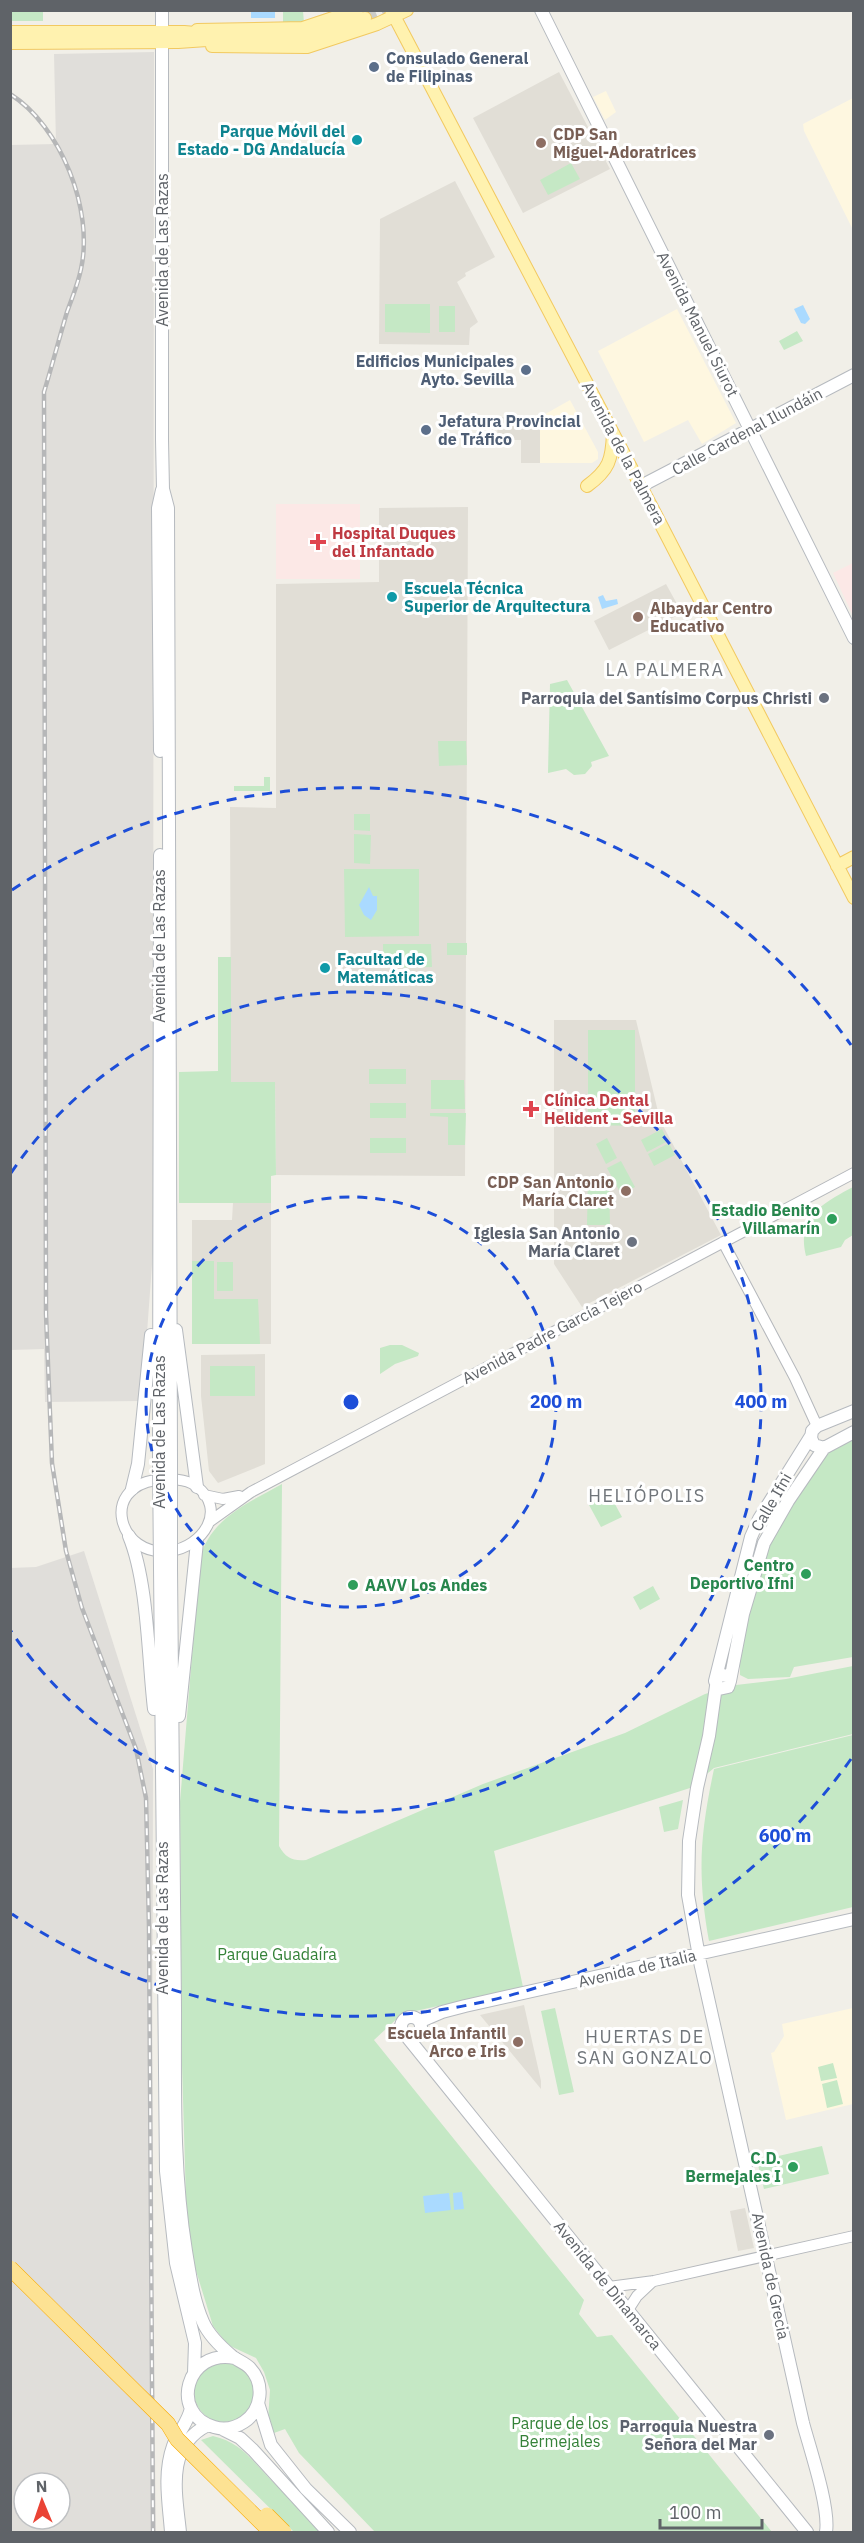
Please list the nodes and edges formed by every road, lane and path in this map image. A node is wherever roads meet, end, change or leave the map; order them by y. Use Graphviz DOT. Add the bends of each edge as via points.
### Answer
graph roads {
  1 [pos="162,10"];
  2 [pos="407,10"];
  3 [pos="541,10"];
  4 [pos="361,14"];
  5 [pos="393,14"];
  6 [pos="10,32"];
  7 [pos="162,37"];
  8 [pos="181,37"];
  9 [pos="94,38"];
  10 [pos="10,43"];
  11 [pos="854,375"];
  12 [pos="750,428"];
  13 [pos="613,432"];
  14 [pos="587,486"];
  15 [pos="641,486"];
  16 [pos="854,638"];
  17 [pos="854,857"];
  18 [pos="837,866"];
  19 [pos="854,898"];
  20 [pos="854,1173"];
  21 [pos="723,1242"];
  22 [pos="163,1273"];
  23 [pos="854,1411"];
  24 [pos="817,1429"];
  25 [pos="854,1432"];
  26 [pos="826,1446"];
  27 [pos="132,1489"];
  28 [pos="201,1491"];
  29 [pos="251,1492"];
  30 [pos="209,1522"];
  31 [pos="129,1536"];
  32 [pos="197,1542"];
  33 [pos="722,1683"];
  34 [pos="167,1783"];
  35 [pos="854,1919"];
  36 [pos="698,1954"];
  37 [pos="408,2038"];
  38 [pos="854,2236"];
  39 [pos="766,2256"];
  40 [pos="10,2268"];
  41 [pos="654,2281"];
  42 [pos="633,2284"];
  43 [pos="609,2287"];
  44 [pos="637,2296"];
  45 [pos="628,2310"];
  46 [pos="235,2358"];
  47 [pos="194,2373"];
  48 [pos="258,2403"];
  49 [pos="191,2408"];
  50 [pos="168,2424"];
  51 [pos="208,2425"];
  52 [pos="221,2428"];
  53 [pos="178,2532"];
  54 [pos="271,2532"];
  55 [pos="285,2532"];
  56 [pos="328,2532"];
  57 [pos="350,2532"];
  58 [pos="807,2532"];
  59 [pos="826,2532"];
  1 -- 7 [label="main road, Avenida de Las Razas"];
  2 -- 5 [label="main road"];
  3 -- 12 [label="main road, Avenida Manuel Siurot"];
  4 -- 8 [label="main road" via="303,28"];
  4 -- 8 [label="main road" via="301,38"];
  5 -- 8 [label="main road" via="307,47 203,46"];
  5 -- 13 [label="main road, Avenida de la Palmera"];
  6 -- 9 [label="main road"];
  7 -- 8 [label="main road"];
  7 -- 9 [label="main road"];
  7 -- 22 [label="main road, Avenida de Las Razas" via="163,489 158,508"];
  9 -- 10 [label="main road"];
  11 -- 12 [label="main road, Calle Cardenal Ilundáin"];
  12 -- 15 [label="main road, Calle Cardenal Ilundáin"];
  12 -- 16 [label="main road, Avenida Manuel Siurot"];
  13 -- 14 [label="main road" via="609,464"];
  13 -- 15 [label="main road, Avenida de la Palmera"];
  15 -- 18 [label="main road, Avenida de la Palmera"];
  17 -- 18 [label="main road"];
  18 -- 19 [label="main road, Avenida de la Palmera"];
  20 -- 21 [label="street, Avenida Padre García Tejero"];
  21 -- 24 [label="street" via="795,1378"];
  21 -- 29 [label="street, Avenida Padre García Tejero"];
  22 -- 27 [label="main road"];
  22 -- 28 [label="main road" via="194,1476"];
  22 -- 34 [label="main road, Avenida de Las Razas, bridge"];
  23 -- 24 [label="main road"];
  24 -- 26 [label="main road" via="830,1435"];
  24 -- 26 [label="main road" via="814,1445"];
  24 -- 33 [label="main road, Calle Ifni" via="751,1537 734,1600"];
  25 -- 26 [label="main road"];
  26 -- 33 [label="main road, Calle Ifni" via="764,1543"];
  27 -- 28 [label="street" via="144,1482 170,1479 186,1481"];
  27 -- 31 [label="street" via="121,1510"];
  28 -- 29 [label="street, Avenida Padre García Tejero" via="228,1499"];
  28 -- 30 [label="street"];
  29 -- 30 [label="street, Avenida Padre García Tejero"];
  30 -- 32 [label="street"];
  31 -- 32 [label="street" via="141,1546 159,1551 180,1550"];
  31 -- 34 [label="main road" via="142,1591"];
  32 -- 34 [label="main road"];
  33 -- 36 [label="main road, Avenida de Grecia" via="688,1841 688,1895"];
  34 -- 46 [label="main road, Avenida de Las Razas" via="175,2106 183,2229 192,2291 203,2322 213,2339"];
  34 -- 47 [label="main road, Avenida de Las Razas" via="166,2171 176,2264 195,2343"];
  35 -- 36 [label="main road, Avenida de Italia"];
  36 -- 37 [label="main road, Avenida de Italia" via="442,2012 421,2021 422,2028"];
  36 -- 39 [label="main road, Avenida de Grecia"];
  37 -- 43 [label="main road, Avenida de Dinamarca"];
  38 -- 39 [label="street"];
  39 -- 41 [label="street"];
  39 -- 59 [label="main road, Avenida de Grecia" via="816,2470"];
  40 -- 50 [label="highway, bridge"];
  41 -- 42 [label="street"];
  41 -- 44 [label="street"];
  42 -- 43 [label="street"];
  42 -- 44 [label="street" via="639,2290"];
  43 -- 45 [label="main road, Avenida de Dinamarca"];
  44 -- 45 [label="street"];
  45 -- 58 [label="main road, Avenida de Dinamarca"];
  46 -- 47 [label="main road" via="212,2359"];
  46 -- 48 [label="main road" via="256,2376"];
  47 -- 49 [label="main road" via="188,2390"];
  48 -- 52 [label="main road" via="244,2422"];
  48 -- 57 [label="main road" via="271,2445 306,2489"];
  49 -- 51 [label="main road"];
  49 -- 53 [label="main road" via="169,2459 168,2484"];
  50 -- 54 [label="highway, bridge" via="177,2439"];
  50 -- 55 [label="highway, bridge" via="183,2433"];
  51 -- 52 [label="main road"];
  51 -- 53 [label="main road" via="195,2432 178,2457"];
  52 -- 56 [label="main road" via="253,2450"];
}
